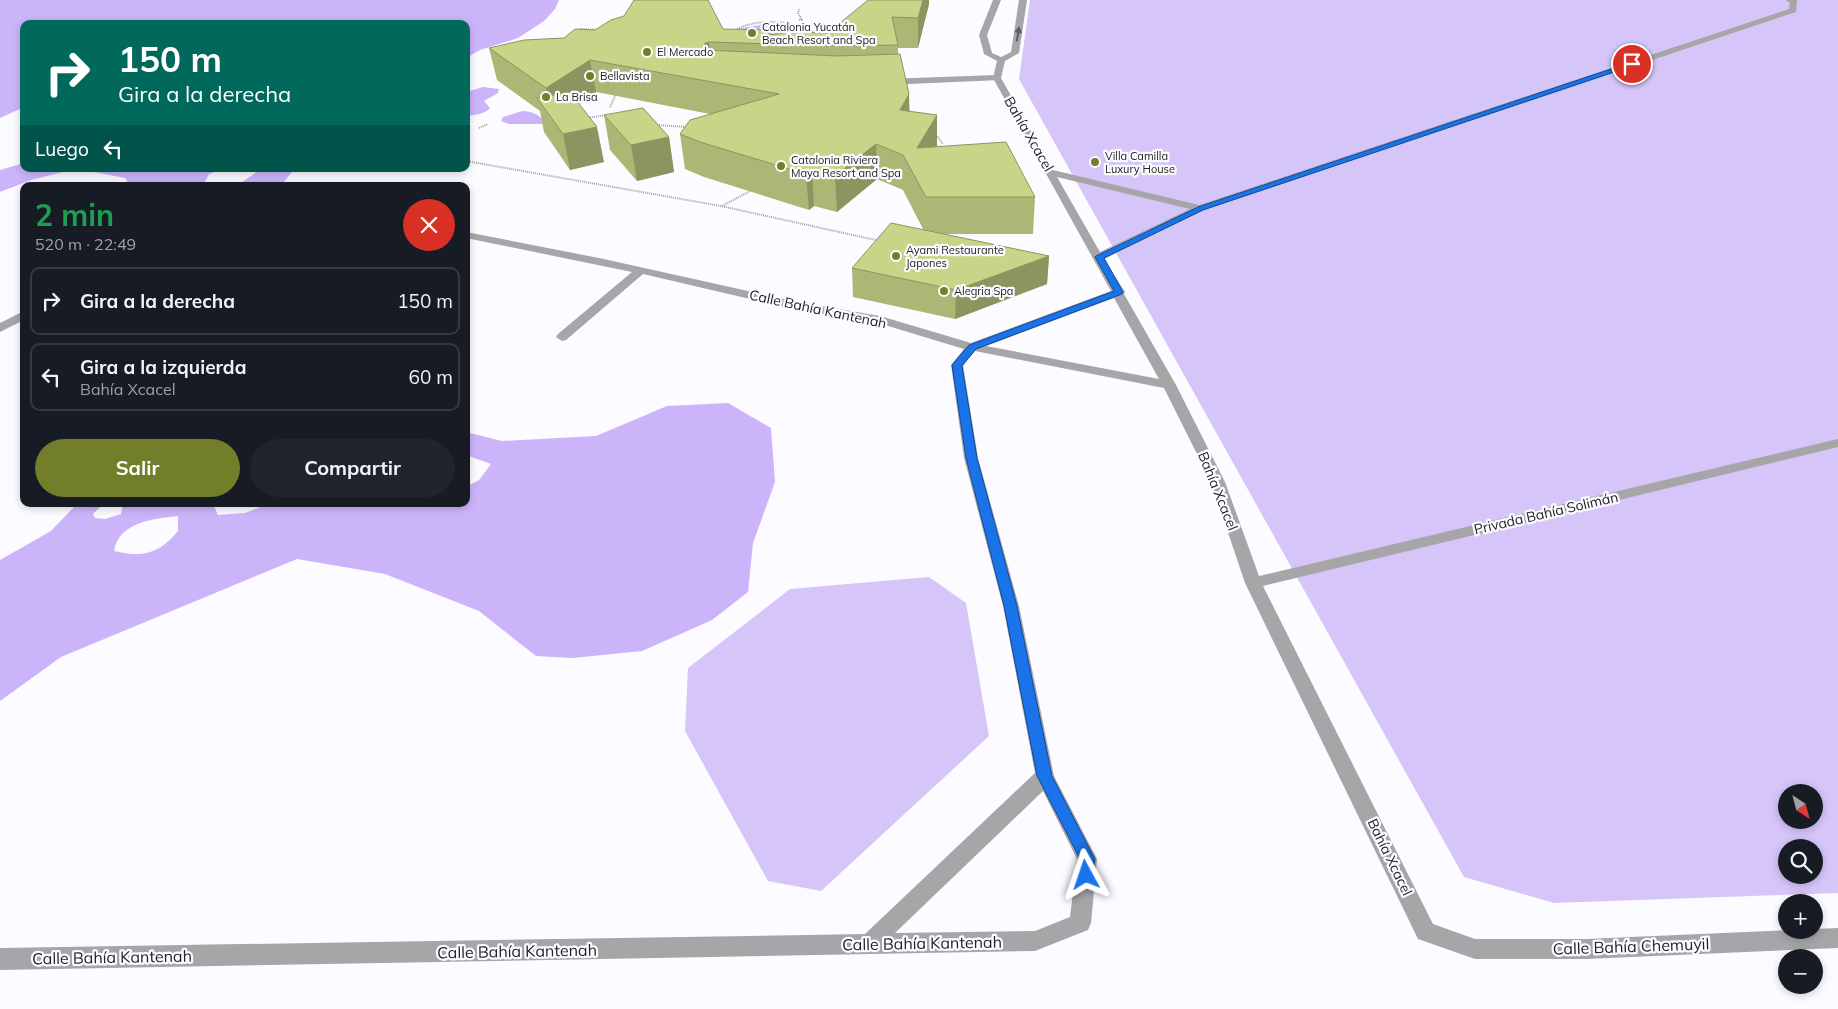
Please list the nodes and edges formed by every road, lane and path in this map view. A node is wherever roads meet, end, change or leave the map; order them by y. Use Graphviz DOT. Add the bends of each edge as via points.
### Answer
graph roads {
  1 [pos="996,0"];
  2 [pos="1023,0"];
  3 [pos="1790,0"];
  4 [pos="799,9"];
  5 [pos="799,20"];
  6 [pos="841,26"];
  7 [pos="580,29"];
  8 [pos="604,31"];
  9 [pos="807,33"];
  10 [pos="811,35"];
  11 [pos="734,36"];
  12 [pos="1001,60"];
  13 [pos="997,78"];
  14 [pos="876,82"];
  15 [pos="616,94"];
  16 [pos="610,107"];
  17 [pos="608,114"];
  18 [pos="582,118"];
  19 [pos="488,124"];
  20 [pos="649,124"];
  21 [pos="696,127"];
  22 [pos="479,128"];
  23 [pos="932,130"];
  24 [pos="943,144"];
  25 [pos="470,162"];
  26 [pos="1050,172"];
  27 [pos="757,187"];
  28 [pos="721,206"];
  29 [pos="1200,208"];
  30 [pos="470,236"];
  31 [pos="884,242"];
  32 [pos="1099,257"];
  33 [pos="641,270"];
  34 [pos="1119,292"];
  35 [pos="20,317"];
  36 [pos="0,328"];
  37 [pos="562,337"];
  38 [pos="972,347"];
  39 [pos="1169,385"];
  40 [pos="1838,444"];
  41 [pos="1253,583"];
  42 [pos="1045,776"];
  43 [pos="1426,932"];
  44 [pos="1838,938"];
  45 [pos="869,944"];
  46 [pos="0,959"];
  1 -- 12 [label="street" via="983,35 988,54"];
  12 -- 2 [label="street, one-way" via="1015,52"];
  3 -- 29 [label="street" via="1794,2 1793,10"];
  4 -- 5 [label="path" via="802,20"];
  6 -- 9 [label="path"];
  7 -- 8 [label="path"];
  9 -- 10 [label="path"];
  9 -- 11 [label="path" via="778,21 738,28"];
  12 -- 13 [label="street"];
  13 -- 14 [label="street"];
  13 -- 26 [label="street, Bahía Xcacel"];
  15 -- 16 [label="path"];
  17 -- 18 [label="path"];
  19 -- 22 [label="path"];
  20 -- 21 [label="path"];
  23 -- 24 [label="path"];
  25 -- 28 [label="path"];
  26 -- 29 [label="street"];
  26 -- 32 [label="street, Bahía Xcacel"];
  27 -- 28 [label="path"];
  28 -- 31 [label="path"];
  29 -- 32 [label="street"];
  30 -- 33 [label="street, Calle Bahía Kantenah"];
  32 -- 34 [label="street, Bahía Xcacel"];
  33 -- 37 [label="street"];
  33 -- 38 [label="street, Calle Bahía Kantenah" via="793,305 880,320"];
  34 -- 38 [label="street"];
  34 -- 39 [label="street, Bahía Xcacel"];
  35 -- 36 [label="street"];
  38 -- 39 [label="street, Calle Bahía Kantenah"];
  38 -- 42 [label="street" via="957,365 971,458 1011,606"];
  39 -- 41 [label="street, Bahía Xcacel" via="1218,482"];
  40 -- 41 [label="street, Privada Bahía Solimán"];
  41 -- 43 [label="street, Bahía Xcacel"];
  42 -- 45 [label="street"];
  42 -- 45 [label="street, Calle Bahía Kantenah" via="1087,859 1080,923 1035,941"];
  43 -- 44 [label="street, Calle Bahía Chemuyil" via="1475,949 1586,949"];
  45 -- 46 [label="street, Calle Bahía Kantenah"];
}
